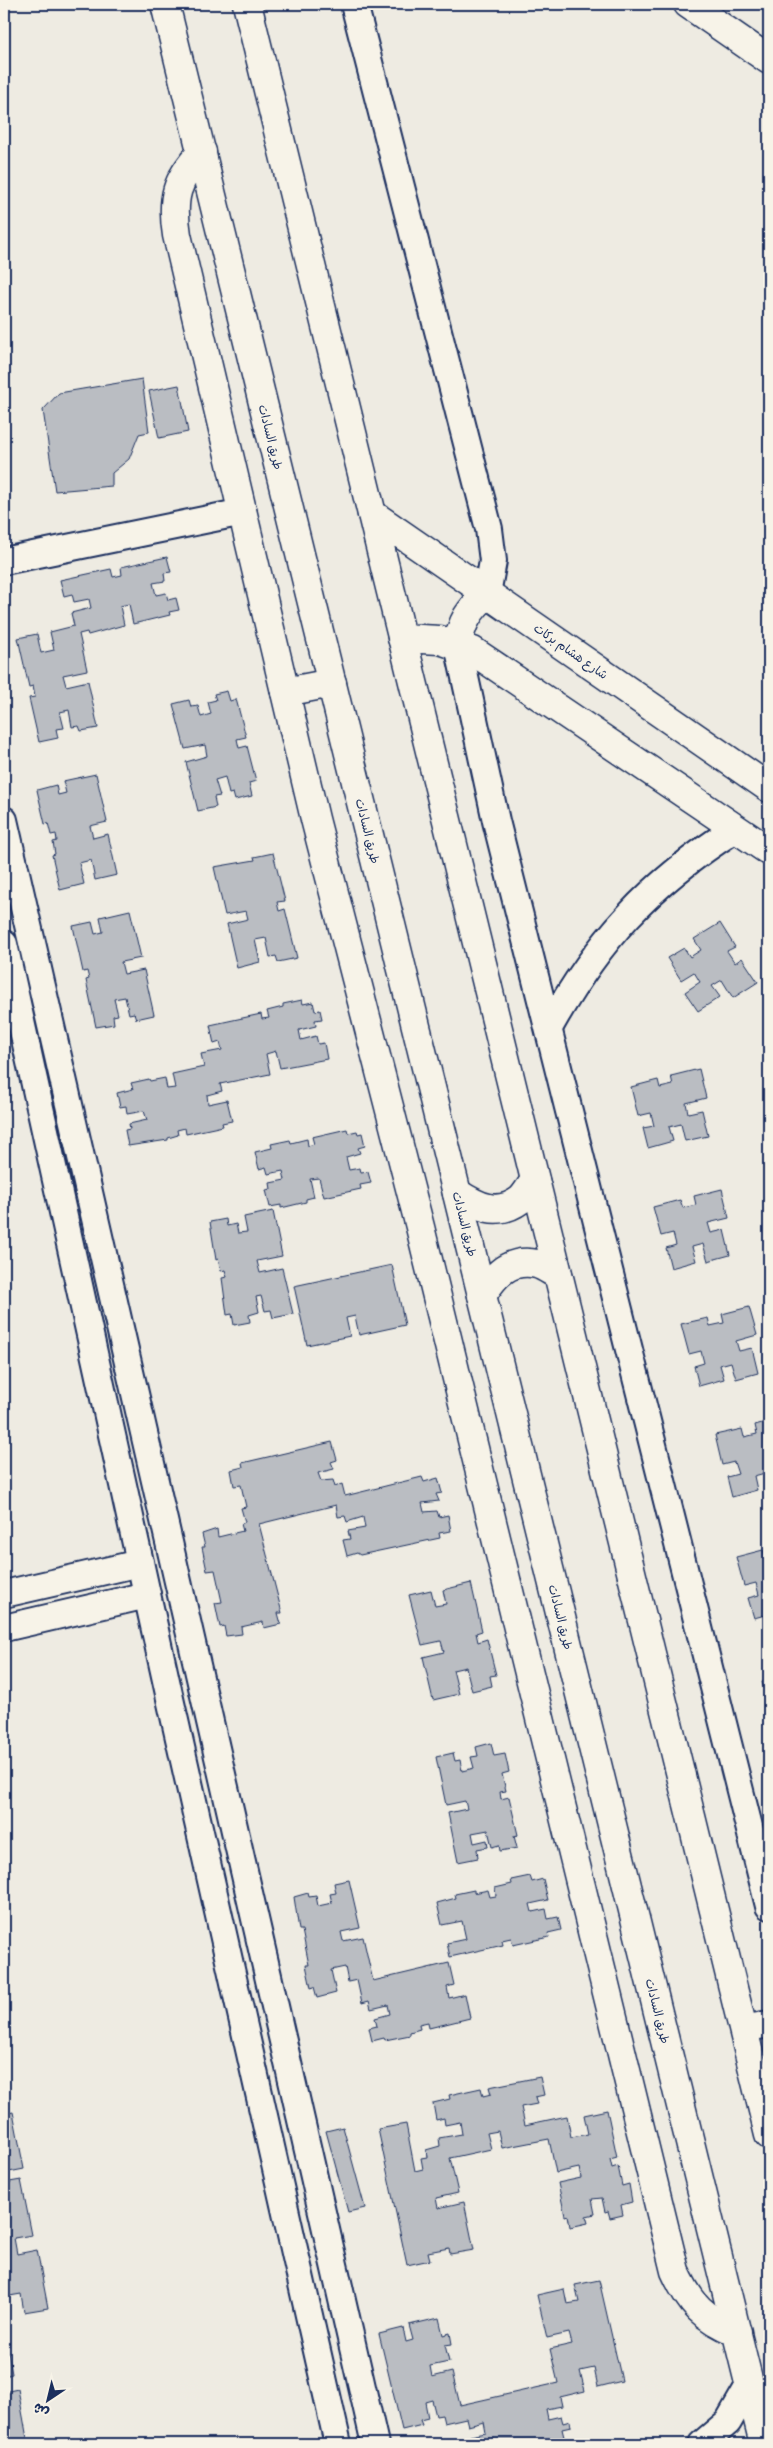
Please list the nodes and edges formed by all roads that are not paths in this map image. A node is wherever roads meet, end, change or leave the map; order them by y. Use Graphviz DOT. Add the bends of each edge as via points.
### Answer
graph roads {
  1 [pos="165,4"];
  2 [pos="247,4"];
  3 [pos="354,4"];
  4 [pos="688,4"];
  5 [pos="769,60"];
  6 [pos="202,152"];
  7 [pos="243,512"];
  8 [pos="372,514"];
  9 [pos="4,561"];
  10 [pos="487,594"];
  11 [pos="402,638"];
  12 [pos="458,645"];
  13 [pos="332,684"];
  14 [pos="285,692"];
  15 [pos="769,788"];
  16 [pos="4,820"];
  17 [pos="735,829"];
  18 [pos="769,851"];
  19 [pos="5,949"];
  20 [pos="34,950"];
  21 [pos="549,1028"];
  22 [pos="535,1181"];
  23 [pos="457,1193"];
  24 [pos="558,1275"];
  25 [pos="482,1295"];
  26 [pos="151,1458"];
  27 [pos="118,1464"];
  28 [pos="140,1563"];
  29 [pos="4,1594"];
  30 [pos="147,1595"];
  31 [pos="4,1628"];
  32 [pos="204,1688"];
  33 [pos="169,1694"];
  34 [pos="769,1906"];
  35 [pos="756,2027"];
  36 [pos="769,2135"];
  37 [pos="736,2332"];
  38 [pos="750,2384"];
  39 [pos="338,2444"];
  40 [pos="375,2444"];
  41 [pos="702,2444"];
  42 [pos="764,2444"];
  1 -- 6 [label="main road, طريق السادات"];
  2 -- 8 [label="main road"];
  3 -- 10 [label="street" via="489,529 493,561"];
  4 -- 5 [label="main road"];
  6 -- 7 [label="main road" via="186,169 176,190 173,213"];
  6 -- 13 [label="main road, طريق السادات"];
  7 -- 9 [label="street"];
  7 -- 14 [label="main road"];
  8 -- 10 [label="main road, شارع هشام بركات"];
  8 -- 11 [label="main road"];
  10 -- 12 [label="main road" via="466,616"];
  10 -- 15 [label="main road, شارع هشام بركات"];
  11 -- 12 [label="main road" via="421,637"];
  11 -- 22 [label="main road"];
  12 -- 17 [label="main road" via="487,660"];
  12 -- 21 [label="street" via="496,821"];
  13 -- 14 [label="main road"];
  13 -- 23 [label="main road, طريق السادات"];
  14 -- 37 [label="main road" via="673,2263 686,2294 697,2310"];
  16 -- 20 [label="street"];
  17 -- 18 [label="main road"];
  17 -- 21 [label="street" via="676,869 638,904 594,956"];
  19 -- 20 [label="street"];
  19 -- 27 [label="street"];
  20 -- 26 [label="street"];
  21 -- 34 [label="street"];
  22 -- 23 [label="main road" via="520,1200 499,1209 477,1206"];
  22 -- 24 [label="main road"];
  23 -- 25 [label="main road, طريق السادات"];
  24 -- 25 [label="main road" via="537,1264 514,1264 494,1276"];
  24 -- 35 [label="main road"];
  25 -- 37 [label="main road, طريق السادات"];
  26 -- 27 [label="street"];
  26 -- 32 [label="street"];
  27 -- 28 [label="street"];
  28 -- 29 [label="street"];
  28 -- 30 [label="street"];
  30 -- 31 [label="street"];
  30 -- 33 [label="street"];
  32 -- 33 [label="street"];
  32 -- 40 [label="street"];
  33 -- 39 [label="street"];
  35 -- 36 [label="main road"];
  37 -- 38 [label="main road, طريق السادات"];
  38 -- 41 [label="street" via="728,2422"];
  38 -- 42 [label="main road, طريق السادات"];
}
